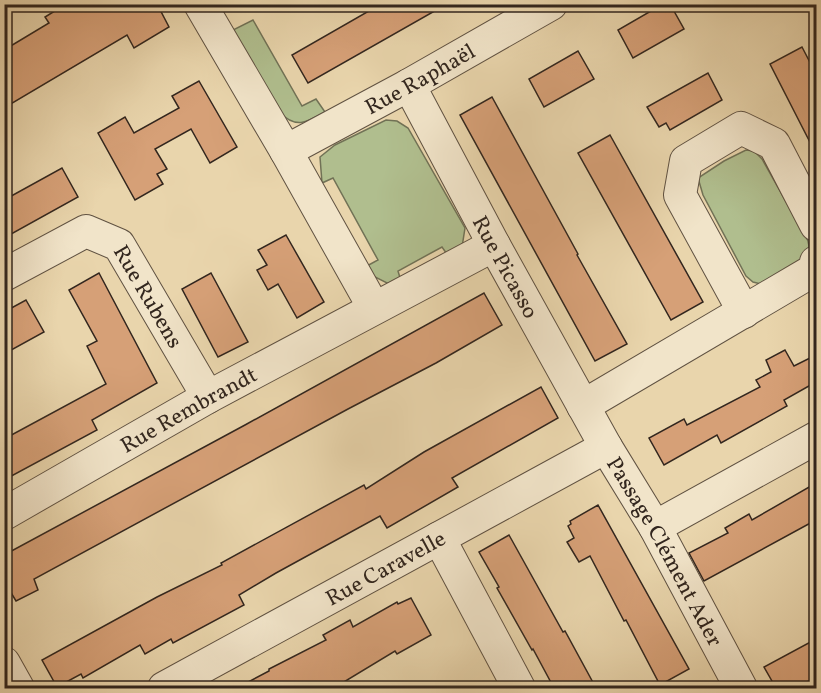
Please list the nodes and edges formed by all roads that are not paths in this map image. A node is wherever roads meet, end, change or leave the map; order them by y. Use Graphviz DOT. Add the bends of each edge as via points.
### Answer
graph roads {
  1 [pos="200,4"];
  2 [pos="551,4"];
  3 [pos="409,85"];
  4 [pos="286,151"];
  5 [pos="816,225"];
  6 [pos="494,245"];
  7 [pos="816,262"];
  8 [pos="4,275"];
  9 [pos="374,308"];
  10 [pos="744,312"];
  11 [pos="208,397"];
  12 [pos="583,406"];
  13 [pos="816,438"];
  14 [pos="606,447"];
  15 [pos="4,514"];
  16 [pos="655,527"];
  17 [pos="439,538"];
  18 [pos="4,663"];
  19 [pos="18,688"];
  20 [pos="164,688"];
  21 [pos="519,688"];
  22 [pos="741,688"];
  1 -- 4 [label="street"];
  2 -- 3 [label="street, Rue Raphaël"];
  3 -- 4 [label="street, Rue Raphaël"];
  3 -- 6 [label="street, Rue Picasso"];
  4 -- 9 [label="street"];
  5 -- 10 [label="street" via="774,144 762,138 741,128 686,161 680,195"];
  6 -- 9 [label="street, Rue Rembrandt"];
  6 -- 12 [label="street, Rue Picasso"];
  7 -- 10 [label="street" via="814,270"];
  8 -- 11 [label="street, Rue Rubens" via="86,231 119,245"];
  9 -- 11 [label="street, Rue Rembrandt"];
  10 -- 12 [label="street"];
  11 -- 15 [label="street, Rue Rembrandt"];
  12 -- 14 [label="street, Rue Picasso"];
  13 -- 16 [label="street"];
  14 -- 16 [label="street, Passage Clément Ader"];
  14 -- 17 [label="street, Rue Caravelle"];
  16 -- 22 [label="street, Passage Clément Ader"];
  17 -- 20 [label="street, Rue Caravelle"];
  17 -- 21 [label="street"];
  18 -- 19 [label="street"];
}
